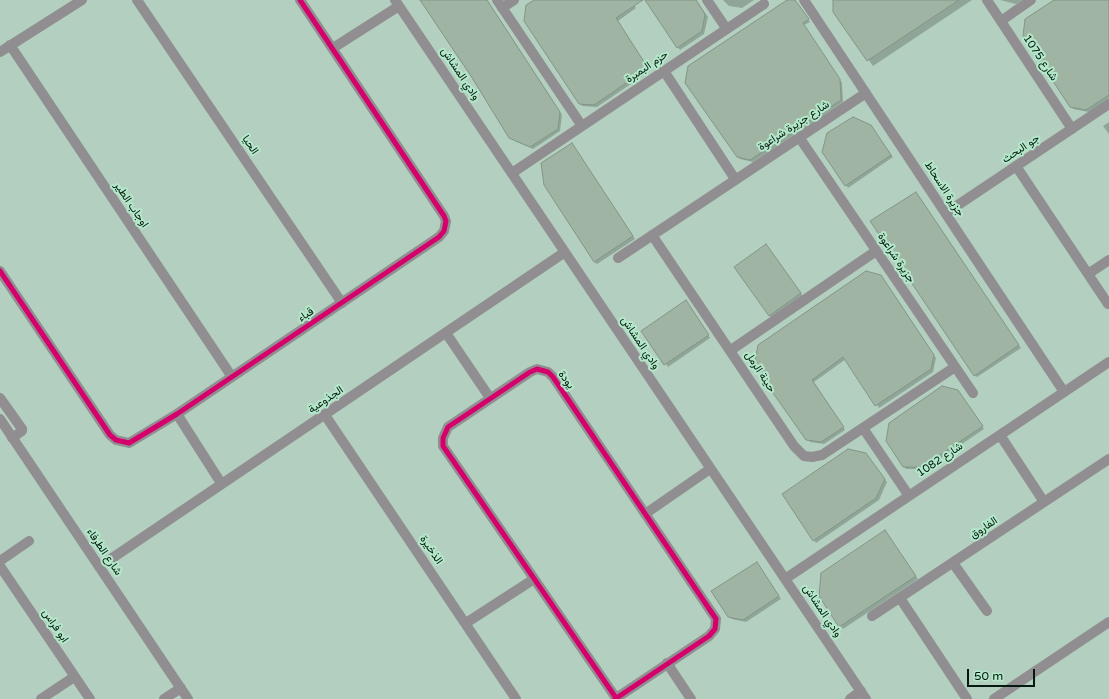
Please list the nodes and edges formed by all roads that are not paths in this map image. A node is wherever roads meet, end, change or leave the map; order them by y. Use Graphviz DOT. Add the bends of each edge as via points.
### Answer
graph roads {
  1 [pos="82,0"];
  2 [pos="137,0"];
  3 [pos="300,0"];
  4 [pos="514,0"];
  5 [pos="707,0"];
  6 [pos="804,0"];
  7 [pos="987,0"];
  8 [pos="1031,0"];
  9 [pos="397,3"];
  10 [pos="500,4"];
  11 [pos="764,4"];
  12 [pos="1001,21"];
  13 [pos="726,28"];
  14 [pos="10,45"];
  15 [pos="333,48"];
  16 [pos="0,52"];
  17 [pos="664,70"];
  18 [pos="866,93"];
  19 [pos="1109,104"];
  20 [pos="582,126"];
  21 [pos="1072,129"];
  22 [pos="799,137"];
  23 [pos="1016,166"];
  24 [pos="512,173"];
  25 [pos="735,179"];
  26 [pos="946,213"];
  27 [pos="652,235"];
  28 [pos="876,250"];
  29 [pos="565,252"];
  30 [pos="618,258"];
  31 [pos="1109,260"];
  32 [pos="0,271"];
  33 [pos="1088,274"];
  34 [pos="342,303"];
  35 [pos="1108,304"];
  36 [pos="446,333"];
  37 [pos="731,350"];
  38 [pos="1109,362"];
  39 [pos="955,367"];
  40 [pos="232,377"];
  41 [pos="973,392"];
  42 [pos="1064,392"];
  43 [pos="0,398"];
  44 [pos="490,398"];
  45 [pos="177,414"];
  46 [pos="325,414"];
  47 [pos="0,419"];
  48 [pos="863,428"];
  49 [pos="1000,435"];
  50 [pos="12,438"];
  51 [pos="1109,459"];
  52 [pos="710,469"];
  53 [pos="221,483"];
  54 [pos="909,496"];
  55 [pos="1044,502"];
  56 [pos="645,514"];
  57 [pos="29,541"];
  58 [pos="0,561"];
  59 [pos="953,563"];
  60 [pos="0,566"];
  61 [pos="99,566"];
  62 [pos="534,579"];
  63 [pos="785,579"];
  64 [pos="900,598"];
  65 [pos="987,611"];
  66 [pos="872,616"];
  67 [pos="1109,622"];
  68 [pos="466,623"];
  69 [pos="667,663"];
  70 [pos="74,677"];
  71 [pos="181,688"];
  72 [pos="864,695"];
  73 [pos="615,698"];
  74 [pos="41,699"];
  75 [pos="90,699"];
  76 [pos="164,699"];
  77 [pos="188,699"];
  78 [pos="516,699"];
  79 [pos="691,699"];
  80 [pos="850,699"];
  81 [pos="967,699"];
  82 [pos="994,699"];
  1 -- 14 [label="street"];
  2 -- 34 [label="street, الحيا"];
  3 -- 15 [label="street, قباء"];
  4 -- 10 [label="street"];
  5 -- 13 [label="street"];
  6 -- 18 [label="street, جزيرة الاسحاط"];
  7 -- 12 [label="street, شارع 1075"];
  8 -- 12 [label="street"];
  9 -- 15 [label="street"];
  9 -- 24 [label="street, وادي المشاش"];
  10 -- 20 [label="street"];
  11 -- 13 [label="street, حزم البمبرة"];
  12 -- 21 [label="street, شارع 1075"];
  13 -- 17 [label="street, حزم البمبرة"];
  14 -- 16 [label="street"];
  14 -- 40 [label="street, اوجاب الطير"];
  15 -- 34 [label="street, قباء" via="446,221 444,231 439,237"];
  17 -- 20 [label="street, حزم البمبرة"];
  17 -- 25 [label="street"];
  18 -- 22 [label="street, شارع جزيرة شراعوة"];
  18 -- 26 [label="street, جزيرة الاسحاط"];
  19 -- 21 [label="street, جو البحث"];
  20 -- 24 [label="street, حزم البمبرة"];
  21 -- 23 [label="street, جو البحث"];
  22 -- 25 [label="street, شارع جزيرة شراعوة"];
  22 -- 28 [label="street, جزيرة شراعوة"];
  23 -- 26 [label="street, جو البحث"];
  23 -- 33 [label="street"];
  24 -- 29 [label="street, وادي المشاش"];
  25 -- 27 [label="street, شارع جزيرة شراعوة"];
  26 -- 42 [label="street, جزيرة الاسحاط"];
  27 -- 30 [label="street, شارع جزيرة شراعوة"];
  27 -- 37 [label="street"];
  28 -- 37 [label="street, حينة الرمل"];
  28 -- 39 [label="street, جزيرة شراعوة"];
  29 -- 36 [label="street, الجذوعية"];
  29 -- 52 [label="street, وادي المشاش"];
  31 -- 33 [label="street"];
  32 -- 45 [label="street, قباء" via="110,435 116,440 129,443"];
  33 -- 35 [label="street"];
  34 -- 40 [label="street, قباء"];
  36 -- 44 [label="street"];
  36 -- 46 [label="street, الجذوعية"];
  37 -- 48 [label="street, حينة الرمل" via="802,455 822,455"];
  38 -- 42 [label="street, شارع 1082"];
  39 -- 41 [label="street, جزيرة شراعوة"];
  39 -- 48 [label="street, حينة الرمل"];
  40 -- 45 [label="street, قباء"];
  42 -- 49 [label="street, شارع 1082"];
  43 -- 50 [label="street" via="22,429"];
  44 -- 56 [label="street, يودة" via="530,372 537,369 548,372"];
  44 -- 62 [label="street, يودة" via="448,427 443,438 444,446"];
  45 -- 53 [label="street"];
  46 -- 53 [label="street, الجذوعية"];
  46 -- 68 [label="street, الذخيرة"];
  47 -- 50 [label="street, شارع الطرفاء"];
  48 -- 54 [label="street"];
  49 -- 54 [label="street, شارع 1082"];
  49 -- 55 [label="street"];
  50 -- 61 [label="street, شارع الطرفاء"];
  51 -- 55 [label="street, الفاروق"];
  52 -- 56 [label="street"];
  52 -- 63 [label="street, وادي المشاش"];
  53 -- 61 [label="street, الجذوعية"];
  54 -- 63 [label="street, شارع 1082"];
  55 -- 59 [label="street, الفاروق"];
  56 -- 69 [label="street, يودة" via="716,619 715,629 709,636"];
  57 -- 58 [label="street"];
  59 -- 64 [label="street, الفاروق"];
  59 -- 65 [label="street"];
  60 -- 70 [label="street, ابو فراس"];
  61 -- 71 [label="street, شارع الطرفاء"];
  62 -- 68 [label="street"];
  62 -- 73 [label="street, يودة"];
  63 -- 72 [label="street, وادي المشاش"];
  64 -- 66 [label="street, الفاروق"];
  64 -- 81 [label="street"];
  67 -- 82 [label="street"];
  68 -- 78 [label="street, الذخيرة"];
  69 -- 73 [label="street, يودة"];
  69 -- 79 [label="street"];
  70 -- 74 [label="street"];
  70 -- 75 [label="street, ابو فراس"];
  71 -- 76 [label="street"];
  71 -- 77 [label="street, شارع الطرفاء"];
  72 -- 80 [label="street"];
}
